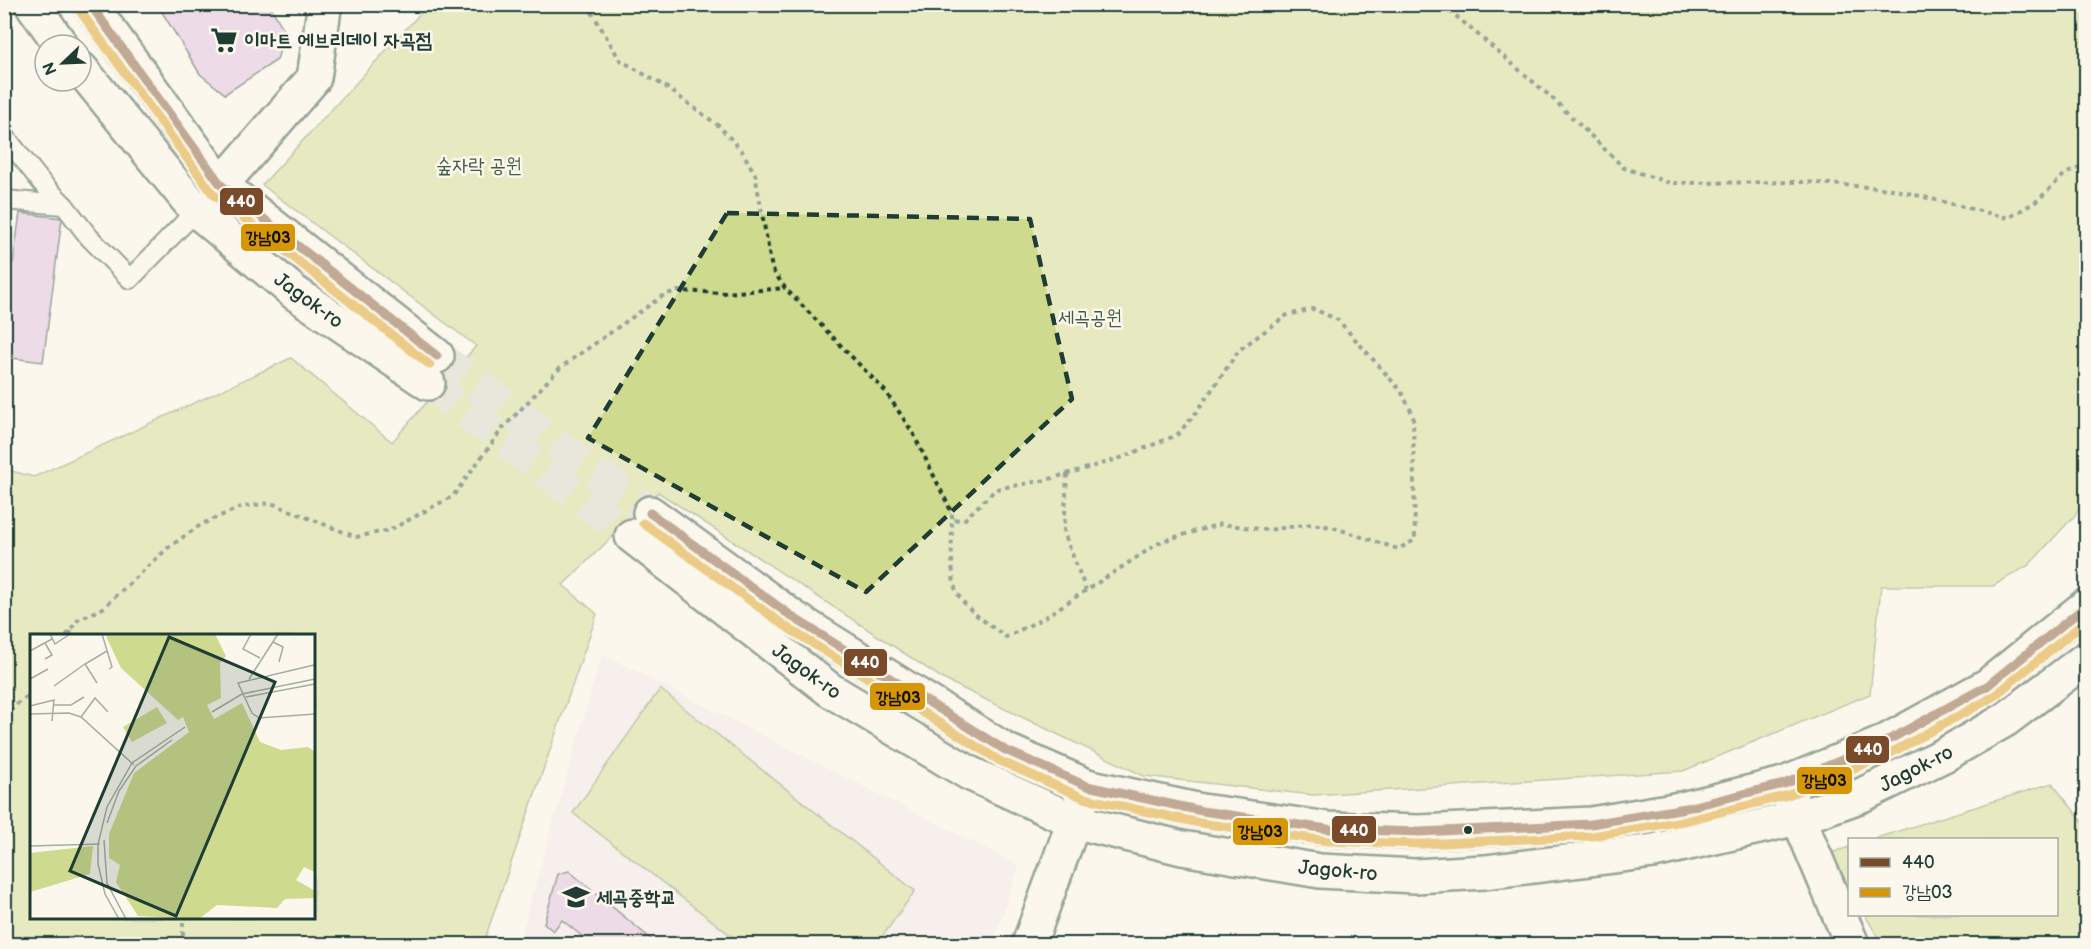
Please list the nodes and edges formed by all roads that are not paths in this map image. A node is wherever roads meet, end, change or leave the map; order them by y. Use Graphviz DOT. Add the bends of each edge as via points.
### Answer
graph roads {
  1 [pos="32,4"];
  2 [pos="90,4"];
  3 [pos="321,4"];
  4 [pos="52,33"];
  5 [pos="93,84"];
  6 [pos="4,135"];
  7 [pos="221,185"];
  8 [pos="4,200"];
  9 [pos="64,205"];
  10 [pos="196,210"];
  11 [pos="2086,606"];
  12 [pos="2086,659"];
  13 [pos="1784,784"];
  14 [pos="1087,786"];
  15 [pos="1798,818"];
  16 [pos="1074,821"];
  17 [pos="1029,945"];
  18 [pos="1852,945"];
  1 -- 4 [label="main road"];
  2 -- 7 [label="main road, Jagok-ro"];
  3 -- 7 [label="main road" via="324,9 314,78"];
  5 -- 10 [label="main road, Jagok-ro"];
  6 -- 9 [label="lane"];
  7 -- 10 [label="lane"];
  7 -- 10 [label="main road, Jagok-ro" via="433,370 296,293"];
  8 -- 9 [label="lane"];
  9 -- 10 [label="lane" via="130,279"];
  11 -- 13 [label="main road, Jagok-ro" via="1987,686 1883,743"];
  12 -- 15 [label="main road, Jagok-ro" via="2005,720 1944,755 1862,795"];
  13 -- 14 [label="main road, Jagok-ro" via="1686,808 1591,824 1419,832 1328,829 1202,811"];
  13 -- 15 [label="main road"];
  14 -- 16 [label="main road"];
  14 -- 16 [label="main road, Jagok-ro" via="1005,750 641,524 830,690 969,773"];
  15 -- 16 [label="main road, Jagok-ro" via="1654,851 1485,872 1415,876 1320,871 1182,848"];
  15 -- 18 [label="main road"];
  16 -- 17 [label="main road"];
}
